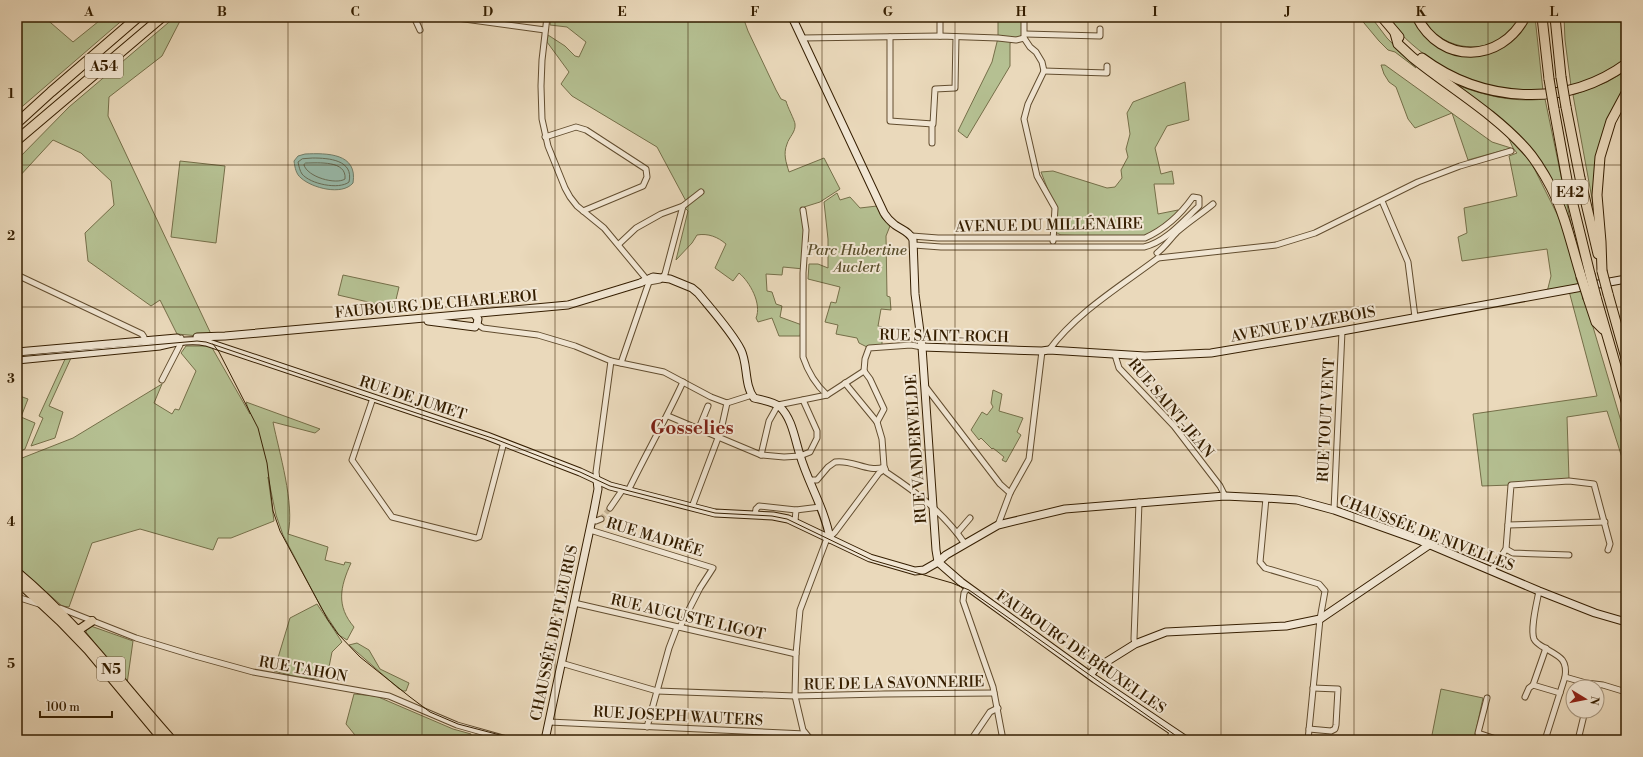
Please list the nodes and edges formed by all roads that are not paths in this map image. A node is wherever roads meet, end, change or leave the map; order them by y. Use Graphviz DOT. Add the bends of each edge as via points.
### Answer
graph roads {
  1 [pos="138,17"];
  2 [pos="162,17"];
  3 [pos="414,17"];
  4 [pos="450,17"];
  5 [pos="547,17"];
  6 [pos="792,17"];
  7 [pos="797,17"];
  8 [pos="940,17"];
  9 [pos="1024,17"];
  10 [pos="1382,17"];
  11 [pos="1417,17"];
  12 [pos="1525,17"];
  13 [pos="1542,17"];
  14 [pos="1555,17"];
  15 [pos="489,19"];
  16 [pos="796,26"];
  17 [pos="1100,29"];
  18 [pos="420,30"];
  19 [pos="545,30"];
  20 [pos="1395,33"];
  21 [pos="940,36"];
  22 [pos="1024,36"];
  23 [pos="890,37"];
  24 [pos="956,37"];
  25 [pos="802,38"];
  26 [pos="1626,64"];
  27 [pos="1106,66"];
  28 [pos="1044,71"];
  29 [pos="51,92"];
  30 [pos="1626,93"];
  31 [pos="17,114"];
  32 [pos="46,116"];
  33 [pos="17,123"];
  34 [pos="932,124"];
  35 [pos="545,137"];
  36 [pos="17,140"];
  37 [pos="932,143"];
  38 [pos="17,148"];
  39 [pos="1511,151"];
  40 [pos="701,192"];
  41 [pos="1382,201"];
  42 [pos="1213,204"];
  43 [pos="683,206"];
  44 [pos="803,210"];
  45 [pos="583,212"];
  46 [pos="912,236"];
  47 [pos="957,238"];
  48 [pos="1145,238"];
  49 [pos="1053,239"];
  50 [pos="619,244"];
  51 [pos="914,245"];
  52 [pos="958,246"];
  53 [pos="1053,246"];
  54 [pos="1151,246"];
  55 [pos="1158,255"];
  56 [pos="1602,271"];
  57 [pos="17,275"];
  58 [pos="1585,275"];
  59 [pos="663,277"];
  60 [pos="1626,278"];
  61 [pos="647,281"];
  62 [pos="461,315"];
  63 [pos="1416,316"];
  64 [pos="478,318"];
  65 [pos="460,325"];
  66 [pos="1342,331"];
  67 [pos="267,334"];
  68 [pos="181,340"];
  69 [pos="222,342"];
  70 [pos="145,344"];
  71 [pos="922,347"];
  72 [pos="1045,351"];
  73 [pos="17,352"];
  74 [pos="1115,355"];
  75 [pos="1626,358"];
  76 [pos="17,360"];
  77 [pos="611,361"];
  78 [pos="621,363"];
  79 [pos="864,371"];
  80 [pos="162,380"];
  81 [pos="683,382"];
  82 [pos="845,383"];
  83 [pos="752,394"];
  84 [pos="827,395"];
  85 [pos="372,398"];
  86 [pos="929,398"];
  87 [pos="803,400"];
  88 [pos="1626,401"];
  89 [pos="727,403"];
  90 [pos="778,405"];
  91 [pos="708,406"];
  92 [pos="668,416"];
  93 [pos="877,422"];
  94 [pos="699,428"];
  95 [pos="718,438"];
  96 [pos="504,442"];
  97 [pos="761,455"];
  98 [pos="800,456"];
  99 [pos="885,468"];
  100 [pos="878,471"];
  101 [pos="597,480"];
  102 [pos="810,480"];
  103 [pos="626,490"];
  104 [pos="1010,493"];
  105 [pos="1224,496"];
  106 [pos="1266,498"];
  107 [pos="1139,502"];
  108 [pos="752,506"];
  109 [pos="759,506"];
  110 [pos="933,506"];
  111 [pos="692,507"];
  112 [pos="820,507"];
  113 [pos="610,508"];
  114 [pos="796,510"];
  115 [pos="1334,510"];
  116 [pos="755,515"];
  117 [pos="970,518"];
  118 [pos="601,519"];
  119 [pos="592,520"];
  120 [pos="795,521"];
  121 [pos="1605,522"];
  122 [pos="1508,525"];
  123 [pos="998,526"];
  124 [pos="590,531"];
  125 [pos="957,533"];
  126 [pos="830,538"];
  127 [pos="964,544"];
  128 [pos="1429,545"];
  129 [pos="1506,549"];
  130 [pos="1608,550"];
  131 [pos="1569,555"];
  132 [pos="938,562"];
  133 [pos="1491,571"];
  134 [pos="17,572"];
  135 [pos="920,572"];
  136 [pos="17,581"];
  137 [pos="968,587"];
  138 [pos="1539,592"];
  139 [pos="17,597"];
  140 [pos="574,603"];
  141 [pos="44,605"];
  142 [pos="54,606"];
  143 [pos="81,618"];
  144 [pos="1320,619"];
  145 [pos="92,621"];
  146 [pos="1626,622"];
  147 [pos="679,627"];
  148 [pos="74,628"];
  149 [pos="1135,644"];
  150 [pos="1546,648"];
  151 [pos="796,654"];
  152 [pos="561,662"];
  153 [pos="1090,675"];
  154 [pos="1565,677"];
  155 [pos="1572,679"];
  156 [pos="1533,685"];
  157 [pos="1605,685"];
  158 [pos="1313,688"];
  159 [pos="657,691"];
  160 [pos="1626,692"];
  161 [pos="994,693"];
  162 [pos="1560,693"];
  163 [pos="795,696"];
  164 [pos="1524,697"];
  165 [pos="1487,698"];
  166 [pos="998,708"];
  167 [pos="1583,719"];
  168 [pos="549,722"];
  169 [pos="647,727"];
  170 [pos="1309,729"];
  171 [pos="1172,732"];
  172 [pos="805,734"];
  173 [pos="1546,739"];
  174 [pos="163,740"];
  175 [pos="172,740"];
  176 [pos="510,740"];
  177 [pos="545,740"];
  178 [pos="811,740"];
  179 [pos="971,740"];
  180 [pos="1003,740"];
  181 [pos="1169,740"];
  182 [pos="1178,740"];
  183 [pos="1186,740"];
  184 [pos="1308,740"];
  185 [pos="1499,740"];
  186 [pos="1556,740"];
  187 [pos="1578,740"];
  1 -- 29 [label="highway, A54"];
  2 -- 32 [label="highway, A54"];
  3 -- 18 [label="street"];
  4 -- 15 [label="street"];
  5 -- 19 [label="street"];
  6 -- 16 [label="main road"];
  7 -- 16 [label="street"];
  8 -- 21 [label="street"];
  9 -- 22 [label="street"];
  10 -- 20 [label="highway"];
  11 -- 12 [label="highway" via="1426,31 1440,44 1461,52 1473,52 1499,46 1518,30"];
  13 -- 58 [label="highway, E42, bridge" via="1549,79"];
  14 -- 56 [label="highway, E42, bridge" via="1566,107"];
  15 -- 19 [label="street"];
  16 -- 25 [label="main road"];
  17 -- 22 [label="street" via="1100,36"];
  19 -- 35 [label="street" via="541,86"];
  20 -- 26 [label="highway" via="1416,53 1448,75 1466,83 1501,92 1551,94 1589,84"];
  20 -- 58 [label="highway" via="1398,44 1412,57 1507,130 1526,149 1551,188"];
  21 -- 23 [label="street"];
  21 -- 24 [label="street"];
  22 -- 24 [label="street" via="1016,40"];
  22 -- 28 [label="street" via="1042,62"];
  23 -- 25 [label="street"];
  23 -- 34 [label="street" via="890,121"];
  24 -- 34 [label="street" via="955,88 935,89"];
  25 -- 46 [label="main road" via="888,219"];
  27 -- 28 [label="street" via="1107,73"];
  28 -- 49 [label="street" via="1028,104 1024,119 1037,176 1055,208"];
  29 -- 31 [label="highway" via="38,96"];
  29 -- 33 [label="highway, A54"];
  30 -- 56 [label="highway" via="1610,121 1600,157 1597,194"];
  32 -- 36 [label="highway, A54"];
  32 -- 38 [label="highway" via="39,127"];
  34 -- 37 [label="street"];
  35 -- 45 [label="street" via="565,188"];
  35 -- 45 [label="street" via="576,127 586,130 646,169 647,177 643,186"];
  39 -- 41 [label="street" via="1425,179"];
  40 -- 43 [label="street"];
  41 -- 55 [label="street" via="1315,233 1276,245"];
  41 -- 63 [label="street" via="1408,262"];
  42 -- 55 [label="street" via="1171,237"];
  43 -- 50 [label="street" via="661,214 636,228"];
  43 -- 59 [label="street" via="670,260"];
  44 -- 84 [label="street" via="806,230 803,357 817,386"];
  45 -- 50 [label="street"];
  46 -- 47 [label="street, AVENUE DU MILLÉNAIRE"];
  46 -- 51 [label="main road, RUE VANDERVELDE"];
  47 -- 49 [label="street, AVENUE DU MILLÉNAIRE"];
  47 -- 52 [label="street"];
  48 -- 49 [label="street, AVENUE DU MILLÉNAIRE"];
  48 -- 54 [label="street"];
  48 -- 54 [label="street, AVENUE DU MILLÉNAIRE" via="1173,221 1193,197 1199,198 1200,206"];
  49 -- 53 [label="street"];
  50 -- 61 [label="street"];
  51 -- 52 [label="street, AVENUE DU MILLÉNAIRE"];
  51 -- 71 [label="main road, RUE VANDERVELDE" via="914,294"];
  52 -- 53 [label="street, AVENUE DU MILLÉNAIRE"];
  53 -- 54 [label="street, AVENUE DU MILLÉNAIRE"];
  54 -- 55 [label="street"];
  55 -- 72 [label="street" via="1066,330"];
  56 -- 75 [label="highway, E42, bridge"];
  57 -- 70 [label="street" via="142,334"];
  58 -- 88 [label="highway, bridge" via="1596,322 1606,332"];
  59 -- 61 [label="main road, FAUBOURG DE CHARLEROI" via="653,277"];
  59 -- 83 [label="main road" via="686,285 698,293 741,351"];
  60 -- 63 [label="main road, AVENUE D'AZEBOIS"];
  61 -- 64 [label="main road, FAUBOURG DE CHARLEROI" via="568,305"];
  61 -- 78 [label="street"];
  62 -- 64 [label="main road, FAUBOURG DE CHARLEROI"];
  62 -- 65 [label="main road" via="458,318"];
  62 -- 67 [label="main road, FAUBOURG DE CHARLEROI"];
  63 -- 66 [label="main road, AVENUE D'AZEBOIS"];
  64 -- 65 [label="main road" via="475,327"];
  64 -- 77 [label="street" via="482,328 545,337"];
  65 -- 67 [label="main road" via="429,321"];
  66 -- 74 [label="main road, AVENUE D'AZEBOIS" via="1211,353"];
  66 -- 115 [label="street, RUE TOUT VENT"];
  67 -- 69 [label="main road, FAUBOURG DE CHARLEROI"];
  68 -- 69 [label="main road"];
  68 -- 69 [label="main road"];
  68 -- 70 [label="main road"];
  68 -- 80 [label="street"];
  69 -- 85 [label="main road, RUE DE JUMET"];
  70 -- 73 [label="main road"];
  70 -- 76 [label="main road"];
  71 -- 72 [label="main road, RUE SAINT-ROCH"];
  71 -- 79 [label="street, RUE SAINT-ROCH" via="911,345 869,348"];
  71 -- 86 [label="main road, RUE VANDERVELDE" via="925,386"];
  72 -- 74 [label="main road, AVENUE D'AZEBOIS"];
  72 -- 104 [label="street" via="1029,459"];
  74 -- 105 [label="street, RUE SAINT-JEAN" via="1119,368 1174,426 1220,486"];
  77 -- 78 [label="street"];
  77 -- 101 [label="street"];
  78 -- 81 [label="street" via="664,372"];
  79 -- 82 [label="street"];
  79 -- 93 [label="street" via="884,409"];
  81 -- 89 [label="street"];
  81 -- 92 [label="street"];
  82 -- 84 [label="street"];
  82 -- 93 [label="street"];
  83 -- 89 [label="street"];
  83 -- 90 [label="main road" via="754,398"];
  84 -- 87 [label="street"];
  85 -- 96 [label="main road, RUE DE JUMET"];
  85 -- 96 [label="street" via="352,460 392,517 479,537"];
  86 -- 104 [label="street" via="959,429 1000,484"];
  86 -- 110 [label="main road, RUE VANDERVELDE"];
  87 -- 90 [label="street"];
  87 -- 98 [label="street" via="817,432 817,438 810,452"];
  89 -- 95 [label="street"];
  90 -- 97 [label="street" via="769,421"];
  90 -- 98 [label="main road" via="790,423"];
  91 -- 94 [label="street"];
  92 -- 94 [label="street"];
  92 -- 103 [label="street"];
  93 -- 99 [label="street" via="882,439"];
  94 -- 95 [label="street"];
  95 -- 97 [label="street"];
  95 -- 111 [label="street"];
  96 -- 101 [label="main road, RUE DE JUMET"];
  97 -- 98 [label="street"];
  98 -- 102 [label="main road"];
  99 -- 100 [label="street"];
  99 -- 110 [label="street" via="886,472"];
  100 -- 102 [label="street" via="839,461 828,467 817,480"];
  100 -- 126 [label="street"];
  101 -- 103 [label="main road, RUE DE JUMET"];
  101 -- 119 [label="main road, CHAUSSÉE DE FLEURUS" via="598,489"];
  102 -- 112 [label="main road"];
  103 -- 111 [label="main road, RUE DE JUMET"];
  103 -- 113 [label="street"];
  104 -- 123 [label="street"];
  105 -- 106 [label="main road, CHAUSSÉE DE NIVELLES"];
  105 -- 107 [label="main road, CHAUSSÉE DE NIVELLES"];
  106 -- 115 [label="main road, CHAUSSÉE DE NIVELLES" via="1297,500"];
  106 -- 144 [label="street" via="1261,565 1323,587 1325,590"];
  107 -- 123 [label="main road, CHAUSSÉE DE NIVELLES" via="1066,509"];
  107 -- 149 [label="street"];
  108 -- 109 [label="street"];
  109 -- 114 [label="street"];
  109 -- 116 [label="street"];
  110 -- 125 [label="street"];
  110 -- 132 [label="main road, RUE VANDERVELDE"];
  111 -- 116 [label="main road, RUE DE JUMET" via="722,514"];
  112 -- 114 [label="street"];
  112 -- 126 [label="main road"];
  114 -- 120 [label="street"];
  115 -- 128 [label="main road, CHAUSSÉE DE NIVELLES"];
  116 -- 120 [label="main road, RUE DE JUMET" via="780,516"];
  117 -- 125 [label="street"];
  118 -- 119 [label="street"];
  119 -- 124 [label="main road, CHAUSSÉE DE FLEURUS"];
  120 -- 126 [label="main road, RUE DE JUMET"];
  121 -- 122 [label="street"];
  121 -- 122 [label="street" via="1594,484 1569,481 1511,485"];
  121 -- 130 [label="street" via="1610,544"];
  122 -- 129 [label="street"];
  123 -- 127 [label="main road, CHAUSSÉE DE NIVELLES"];
  124 -- 140 [label="main road, CHAUSSÉE DE FLEURUS"];
  124 -- 147 [label="street, RUE MADRÉE" via="713,568"];
  125 -- 127 [label="street"];
  126 -- 135 [label="main road, RUE DE JUMET" via="878,561"];
  126 -- 151 [label="street" via="826,541 800,610"];
  127 -- 132 [label="main road, CHAUSSÉE DE NIVELLES"];
  128 -- 133 [label="main road, CHAUSSÉE DE NIVELLES"];
  128 -- 144 [label="main road"];
  129 -- 131 [label="street" via="1513,552"];
  129 -- 133 [label="street"];
  132 -- 135 [label="main road, CHAUSSÉE DE NIVELLES"];
  132 -- 137 [label="main road, FAUBOURG DE BRUXELLES"];
  133 -- 138 [label="main road, CHAUSSÉE DE NIVELLES"];
  134 -- 142 [label="main road, N5"];
  136 -- 141 [label="main road, N5"];
  137 -- 153 [label="main road, FAUBOURG DE BRUXELLES"];
  137 -- 161 [label="street" via="963,601"];
  138 -- 146 [label="main road, CHAUSSÉE DE NIVELLES"];
  138 -- 150 [label="street" via="1533,634 1537,643"];
  139 -- 141 [label="street"];
  140 -- 147 [label="street, RUE AUGUSTE LIGOT"];
  140 -- 152 [label="main road, CHAUSSÉE DE FLEURUS"];
  141 -- 148 [label="main road, N5" via="60,621"];
  142 -- 143 [label="street, RUE TAHON"];
  142 -- 148 [label="main road, N5"];
  143 -- 145 [label="street, RUE TAHON"];
  143 -- 148 [label="street" via="72,619"];
  144 -- 149 [label="main road" via="1286,626 1166,632"];
  144 -- 158 [label="street"];
  145 -- 148 [label="main road"];
  145 -- 176 [label="street, RUE TAHON" via="136,638 252,672 389,696 457,725"];
  147 -- 151 [label="street, RUE AUGUSTE LIGOT"];
  147 -- 159 [label="street" via="668,648"];
  148 -- 174 [label="main road, N5" via="88,650"];
  148 -- 175 [label="main road, N5"];
  149 -- 153 [label="main road" via="1095,669"];
  150 -- 154 [label="street" via="1566,664"];
  150 -- 156 [label="street"];
  151 -- 163 [label="street"];
  152 -- 159 [label="street, RUE DE LA SAVONNERIE"];
  152 -- 168 [label="main road, CHAUSSÉE DE FLEURUS"];
  153 -- 171 [label="main road, FAUBOURG DE BRUXELLES"];
  154 -- 155 [label="street"];
  154 -- 162 [label="street"];
  156 -- 162 [label="street"];
  156 -- 164 [label="street" via="1528,688"];
  157 -- 160 [label="street"];
  158 -- 170 [label="street"];
  158 -- 170 [label="street" via="1338,689 1336,725 1331,731"];
  159 -- 163 [label="street, RUE DE LA SAVONNERIE"];
  159 -- 169 [label="street"];
  161 -- 163 [label="street, RUE DE LA SAVONNERIE"];
  161 -- 166 [label="street"];
  162 -- 173 [label="street"];
  163 -- 172 [label="street"];
  165 -- 185 [label="street" via="1478,733"];
  166 -- 179 [label="street" via="990,712"];
  166 -- 180 [label="street"];
  167 -- 187 [label="street"];
  168 -- 169 [label="street, RUE JOSEPH WAUTERS"];
  168 -- 177 [label="main road, CHAUSSÉE DE FLEURUS"];
  169 -- 172 [label="street, RUE JOSEPH WAUTERS"];
  170 -- 184 [label="street"];
  171 -- 181 [label="street"];
  171 -- 182 [label="main road, FAUBOURG DE BRUXELLES"];
  171 -- 183 [label="main road, FAUBOURG DE BRUXELLES"];
  172 -- 178 [label="street"];
  173 -- 186 [label="street"];
}
